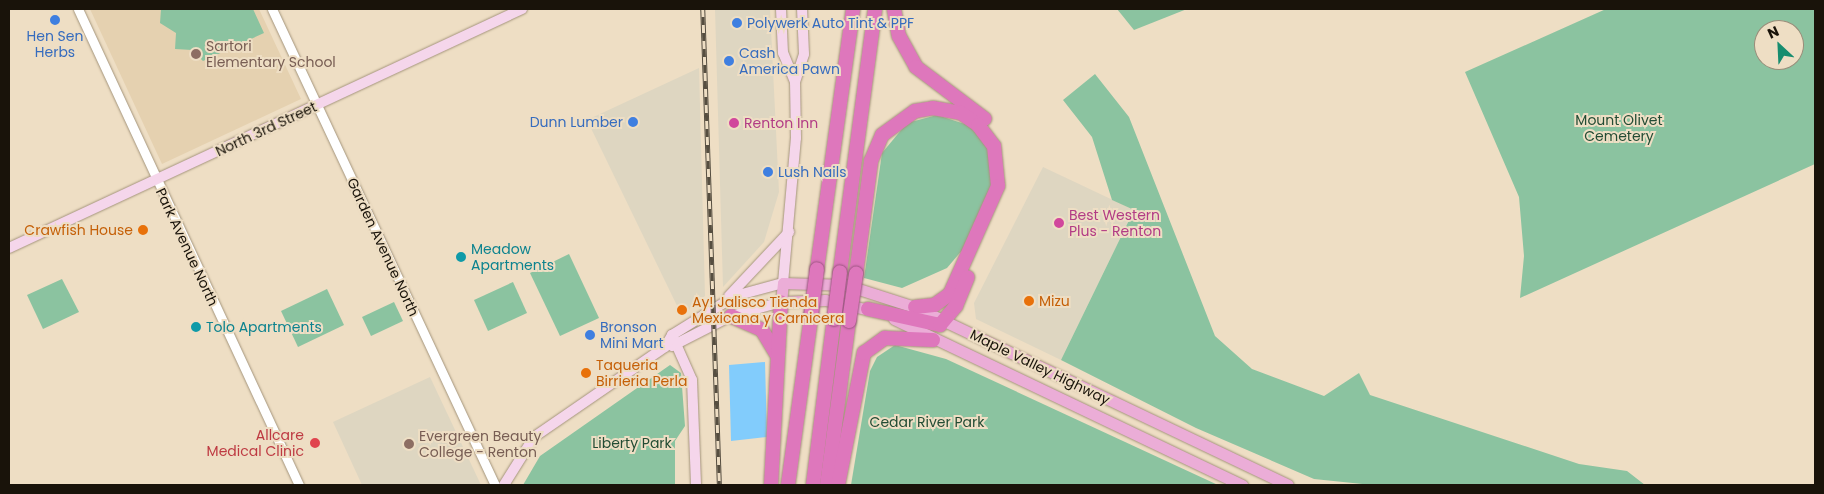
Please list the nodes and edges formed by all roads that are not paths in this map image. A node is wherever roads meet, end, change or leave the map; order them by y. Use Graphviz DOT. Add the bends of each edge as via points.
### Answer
graph roads {
  1 [pos="78,9"];
  2 [pos="272,9"];
  3 [pos="522,9"];
  4 [pos="781,9"];
  5 [pos="802,9"];
  6 [pos="853,9"];
  7 [pos="875,9"];
  8 [pos="894,9"];
  9 [pos="794,82"];
  10 [pos="317,105"];
  11 [pos="156,180"];
  12 [pos="790,231"];
  13 [pos="9,248"];
  14 [pos="783,283"];
  15 [pos="781,302"];
  16 [pos="714,307"];
  17 [pos="915,307"];
  18 [pos="868,309"];
  19 [pos="731,316"];
  20 [pos="947,321"];
  21 [pos="672,334"];
  22 [pos="934,340"];
  23 [pos="678,345"];
  24 [pos="665,347"];
  25 [pos="779,360"];
  26 [pos="299,485"];
  27 [pos="495,485"];
  28 [pos="504,485"];
  29 [pos="696,485"];
  30 [pos="771,485"];
  31 [pos="788,485"];
  32 [pos="812,485"];
  33 [pos="827,485"];
  34 [pos="838,485"];
  35 [pos="1242,485"];
  36 [pos="1288,485"];
  1 -- 11 [label="street, Park Avenue North"];
  2 -- 10 [label="street, Garden Avenue North"];
  3 -- 10 [label="main road, North 3rd Street"];
  4 -- 9 [label="main road" via="784,53"];
  5 -- 9 [label="main road" via="804,54"];
  6 -- 31 [label="highway, bridge"];
  7 -- 32 [label="highway, bridge"];
  8 -- 20 [label="highway" via="898,36 911,60 932,82 988,122 1006,160 1000,202"];
  9 -- 12 [label="main road" via="796,165"];
  10 -- 11 [label="main road, North 3rd Street"];
  10 -- 27 [label="street, Garden Avenue North"];
  11 -- 13 [label="main road, North 3rd Street"];
  11 -- 26 [label="street, Park Avenue North"];
  12 -- 14 [label="main road"];
  12 -- 16 [label="main road" via="755,273"];
  14 -- 15 [label="main road"];
  14 -- 16 [label="main road" via="740,294"];
  14 -- 17 [label="main road, Maple Valley Highway" via="846,285"];
  15 -- 18 [label="main road, Maple Valley Highway" via="825,300"];
  15 -- 19 [label="main road"];
  15 -- 25 [label="highway"];
  16 -- 21 [label="main road"];
  17 -- 20 [label="main road, Maple Valley Highway"];
  17 -- 33 [label="highway, bridge" via="934,305 950,294 998,186 994,146 966,116 945,109 920,110 897,120 882,135 871,161"];
  18 -- 20 [label="highway" via="880,309 928,325"];
  18 -- 22 [label="main road, Maple Valley Highway"];
  19 -- 23 [label="main road"];
  19 -- 25 [label="highway" via="762,330"];
  20 -- 36 [label="main road, Maple Valley Highway"];
  21 -- 23 [label="main road"];
  21 -- 24 [label="main road"];
  22 -- 34 [label="highway" via="885,338 864,354"];
  22 -- 35 [label="main road, Maple Valley Highway"];
  23 -- 24 [label="main road"];
  23 -- 29 [label="main road" via="692,380"];
  24 -- 28 [label="main road" via="534,438"];
  25 -- 30 [label="highway"];
}
